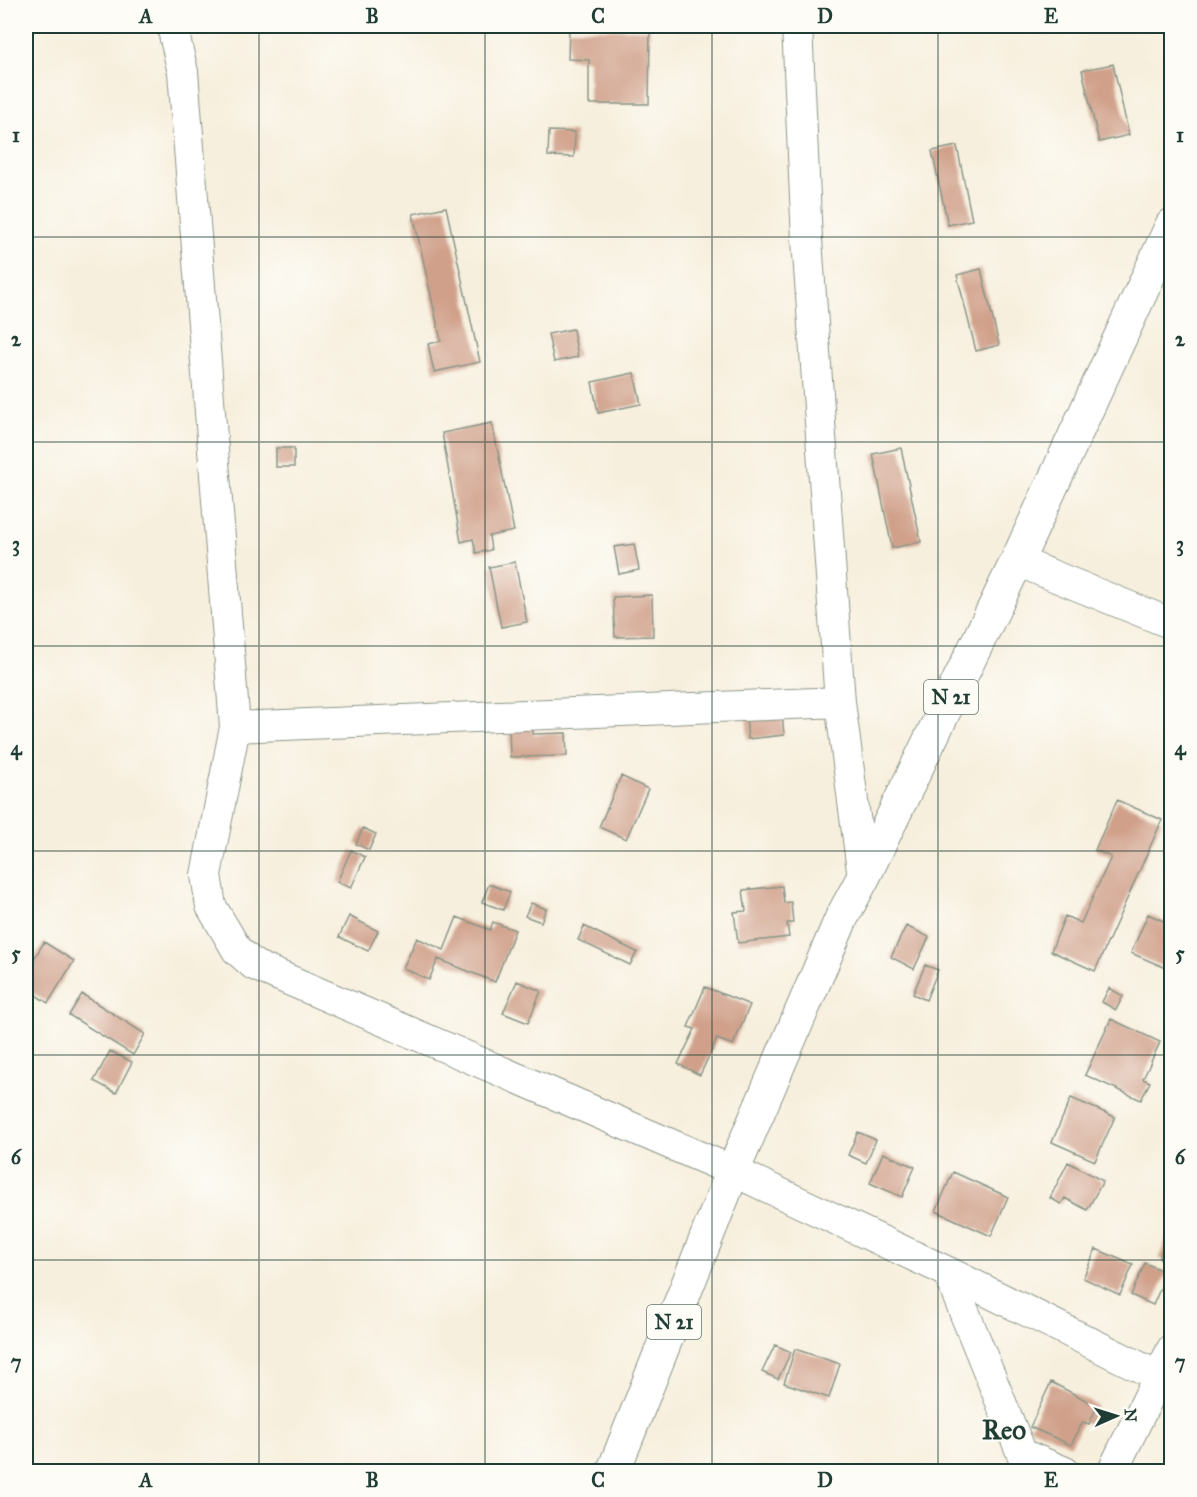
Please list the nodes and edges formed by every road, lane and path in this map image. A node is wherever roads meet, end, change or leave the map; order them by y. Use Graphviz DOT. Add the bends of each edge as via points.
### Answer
graph roads {
  1 [pos="172,26"];
  2 [pos="797,26"];
  3 [pos="1172,225"];
  4 [pos="1017,561"];
  5 [pos="1172,624"];
  6 [pos="840,702"];
  7 [pos="236,727"];
  8 [pos="863,878"];
  9 [pos="733,1171"];
  10 [pos="948,1272"];
  11 [pos="1172,1349"];
  12 [pos="1165,1380"];
  13 [pos="613,1472"];
  14 [pos="1065,1472"];
  15 [pos="1112,1472"];
  1 -- 7 [label="street" via="183,72"];
  2 -- 6 [label="street" via="807,240"];
  3 -- 4 [label="main road, N 21"];
  4 -- 5 [label="street"];
  4 -- 8 [label="main road, N 21"];
  6 -- 7 [label="street"];
  6 -- 8 [label="street"];
  7 -- 9 [label="street" via="206,875 211,906 237,950 254,965"];
  8 -- 9 [label="main road, N 21" via="842,917"];
  9 -- 10 [label="street"];
  9 -- 13 [label="main road, N 21"];
  10 -- 12 [label="street"];
  10 -- 14 [label="street" via="1022,1454"];
  11 -- 12 [label="street"];
  12 -- 15 [label="street"];
}
